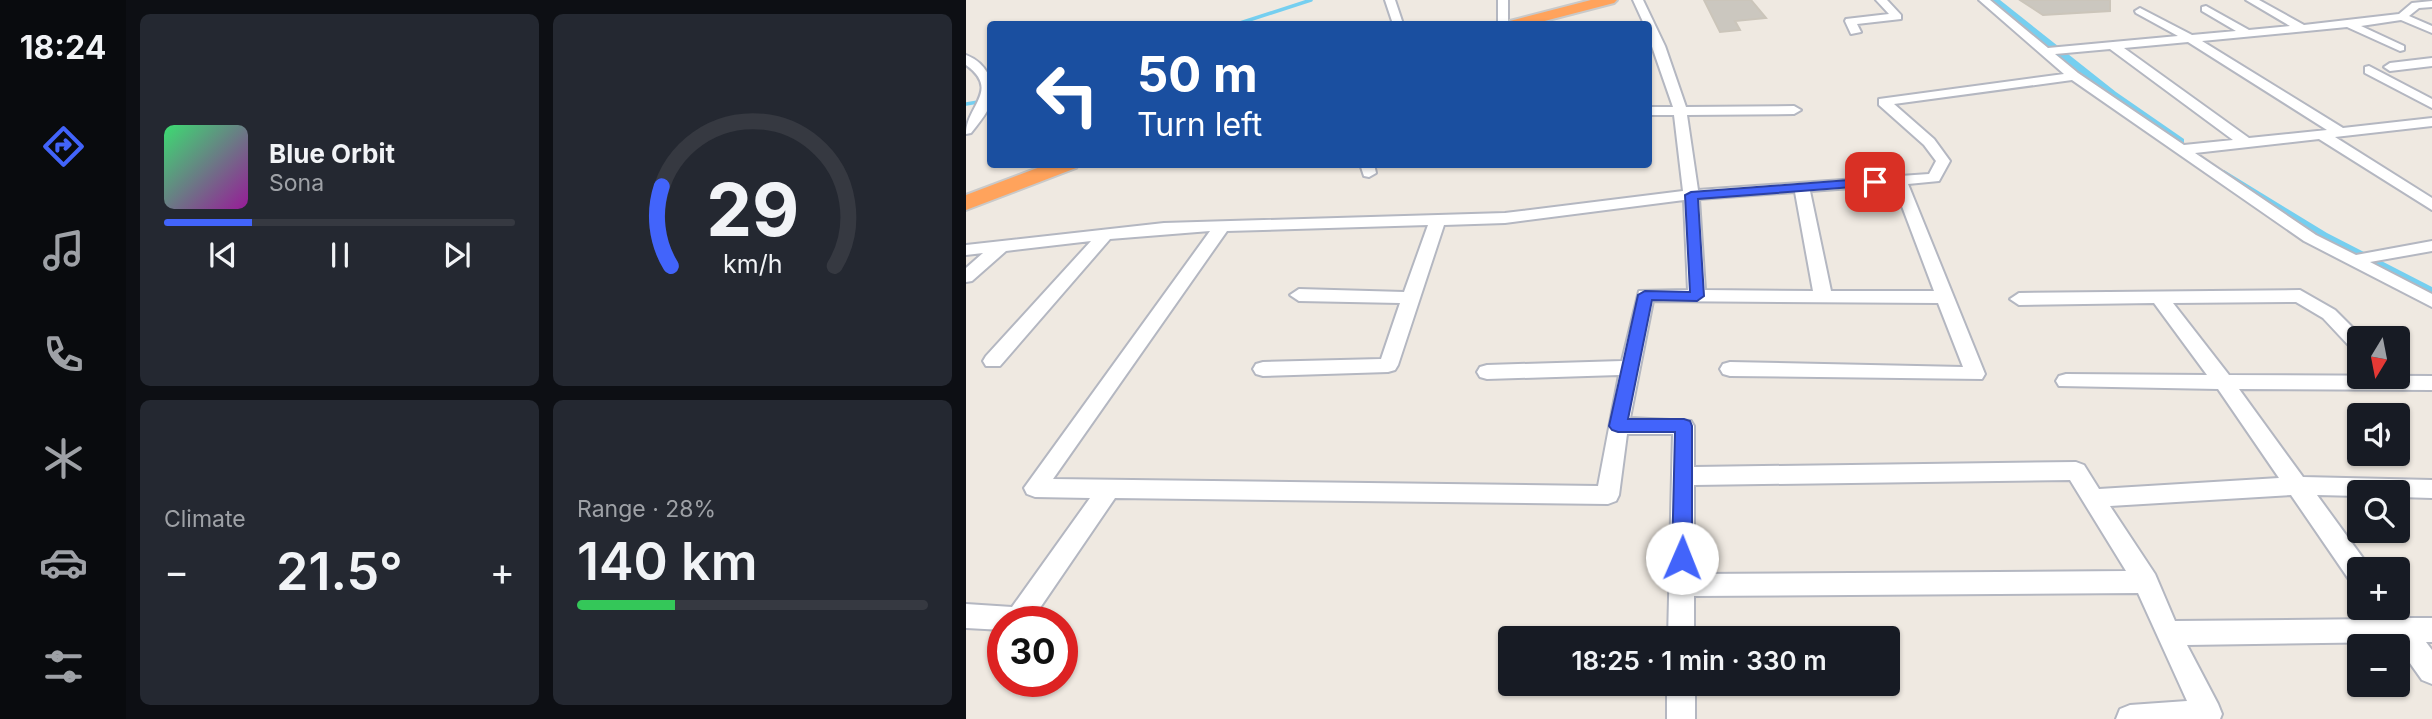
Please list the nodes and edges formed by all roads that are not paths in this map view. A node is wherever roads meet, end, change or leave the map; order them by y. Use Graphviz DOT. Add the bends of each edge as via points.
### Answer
graph roads {
  1 [pos="1390,0"];
  2 [pos="1503,0"];
  3 [pos="1609,0"];
  4 [pos="1630,0"];
  5 [pos="1639,0"];
  6 [pos="1881,0"];
  7 [pos="1984,0"];
  8 [pos="2251,0"];
  9 [pos="2432,4"];
  10 [pos="2416,5"];
  11 [pos="2206,9"];
  12 [pos="2140,11"];
  13 [pos="2432,11"];
  14 [pos="2402,17"];
  15 [pos="1397,21"];
  16 [pos="1503,21"];
  17 [pos="1528,21"];
  18 [pos="1556,21"];
  19 [pos="1648,21"];
  20 [pos="2348,24"];
  21 [pos="2302,28"];
  22 [pos="2432,30"];
  23 [pos="1652,31"];
  24 [pos="1855,32"];
  25 [pos="2247,33"];
  26 [pos="2189,38"];
  27 [pos="2112,45"];
  28 [pos="2400,48"];
  29 [pos="2043,52"];
  30 [pos="966,59"];
  31 [pos="2432,62"];
  32 [pos="2390,67"];
  33 [pos="2369,70"];
  34 [pos="2074,76"];
  35 [pos="987,83"];
  36 [pos="2432,91"];
  37 [pos="2411,92"];
  38 [pos="987,99"];
  39 [pos="2432,104"];
  40 [pos="1680,109"];
  41 [pos="1794,110"];
  42 [pos="1652,111"];
  43 [pos="2432,122"];
  44 [pos="966,130"];
  45 [pos="2339,131"];
  46 [pos="2320,133"];
  47 [pos="2245,142"];
  48 [pos="2181,150"];
  49 [pos="1040,168"];
  50 [pos="1058,168"];
  51 [pos="1899,180"];
  52 [pos="1802,187"];
  53 [pos="1691,195"];
  54 [pos="966,196"];
  55 [pos="966,203"];
  56 [pos="2432,205"];
  57 [pos="1438,220"];
  58 [pos="1222,226"];
  59 [pos="1104,236"];
  60 [pos="1001,246"];
  61 [pos="2432,246"];
  62 [pos="966,250"];
  63 [pos="2351,261"];
  64 [pos="966,277"];
  65 [pos="1299,295"];
  66 [pos="1697,296"];
  67 [pos="2158,296"];
  68 [pos="1823,297"];
  69 [pos="1945,297"];
  70 [pos="1412,298"];
  71 [pos="2019,299"];
  72 [pos="2432,301"];
  73 [pos="2347,333"];
  74 [pos="993,361"];
  75 [pos="1628,368"];
  76 [pos="1263,369"];
  77 [pos="1730,369"];
  78 [pos="1488,372"];
  79 [pos="2347,380"];
  80 [pos="2066,381"];
  81 [pos="2410,381"];
  82 [pos="2224,383"];
  83 [pos="2432,383"];
  84 [pos="1618,426"];
  85 [pos="1684,476"];
  86 [pos="2295,486"];
  87 [pos="2432,489"];
  88 [pos="1108,490"];
  89 [pos="2094,498"];
  90 [pos="2347,557"];
  91 [pos="2146,582"];
  92 [pos="1682,585"];
  93 [pos="966,616"];
  94 [pos="2393,620"];
  95 [pos="1681,626"];
  96 [pos="2432,630"];
  97 [pos="2401,631"];
  98 [pos="2167,633"];
  99 [pos="2432,671"];
  100 [pos="1681,696"];
  101 [pos="2210,717"];
  102 [pos="1681,719"];
  103 [pos="2130,719"];
  1 -- 15 [label="street"];
  2 -- 16 [label="street"];
  3 -- 17 [label="highway"];
  4 -- 18 [label="highway"];
  5 -- 19 [label="street"];
  6 -- 24 [label="street" via="1897,17 1850,21"];
  7 -- 29 [label="street"];
  8 -- 21 [label="street"];
  9 -- 10 [label="street"];
  10 -- 13 [label="street"];
  10 -- 14 [label="street"];
  11 -- 25 [label="street"];
  12 -- 26 [label="street"];
  14 -- 20 [label="street"];
  14 -- 22 [label="street"];
  20 -- 21 [label="street"];
  20 -- 28 [label="street"];
  21 -- 25 [label="street"];
  23 -- 40 [label="street"];
  25 -- 26 [label="street"];
  26 -- 27 [label="street"];
  26 -- 45 [label="street"];
  27 -- 29 [label="street"];
  27 -- 47 [label="street"];
  29 -- 34 [label="street"];
  30 -- 35 [label="street" via="982,69"];
  31 -- 32 [label="street"];
  33 -- 37 [label="street"];
  34 -- 48 [label="street"];
  34 -- 51 [label="street" via="1884,102 1929,142 1943,161 1934,178"];
  36 -- 37 [label="street"];
  37 -- 39 [label="street"];
  38 -- 44 [label="street"];
  40 -- 41 [label="street"];
  40 -- 42 [label="street"];
  40 -- 53 [label="street"];
  43 -- 45 [label="street"];
  45 -- 46 [label="street"];
  46 -- 47 [label="street"];
  46 -- 56 [label="street"];
  47 -- 48 [label="street"];
  48 -- 63 [label="street"];
  49 -- 54 [label="highway"];
  50 -- 55 [label="highway"];
  51 -- 52 [label="street"];
  51 -- 69 [label="street"];
  52 -- 53 [label="street"];
  52 -- 68 [label="street"];
  53 -- 57 [label="street" via="1505,218"];
  53 -- 66 [label="street"];
  57 -- 58 [label="street"];
  57 -- 70 [label="street"];
  58 -- 59 [label="street"];
  58 -- 88 [label="street" via="1035,488"];
  59 -- 60 [label="street"];
  59 -- 74 [label="street"];
  60 -- 62 [label="street"];
  60 -- 64 [label="street"];
  61 -- 63 [label="street"];
  63 -- 72 [label="street"];
  65 -- 70 [label="street"];
  66 -- 68 [label="street"];
  66 -- 75 [label="street" via="1645,295"];
  67 -- 71 [label="street"];
  67 -- 73 [label="street" via="2301,296"];
  67 -- 82 [label="street"];
  68 -- 69 [label="street"];
  69 -- 77 [label="street" via="1975,374"];
  70 -- 76 [label="street" via="1388,365"];
  75 -- 78 [label="street"];
  75 -- 84 [label="street"];
  79 -- 82 [label="street"];
  80 -- 82 [label="street"];
  81 -- 83 [label="street"];
  82 -- 86 [label="street"];
  84 -- 85 [label="street" via="1684,426"];
  84 -- 88 [label="street" via="1608,495"];
  85 -- 89 [label="street" via="2076,471"];
  85 -- 92 [label="street"];
  86 -- 87 [label="street"];
  86 -- 89 [label="street"];
  86 -- 90 [label="street"];
  88 -- 93 [label="street" via="1018,619"];
  89 -- 91 [label="street"];
  91 -- 92 [label="street"];
  91 -- 98 [label="street"];
  92 -- 95 [label="street"];
  94 -- 97 [label="street"];
  96 -- 97 [label="street"];
  97 -- 98 [label="street"];
  97 -- 99 [label="street"];
  98 -- 101 [label="street"];
  100 -- 102 [label="street"];
  101 -- 103 [label="street"];
}
